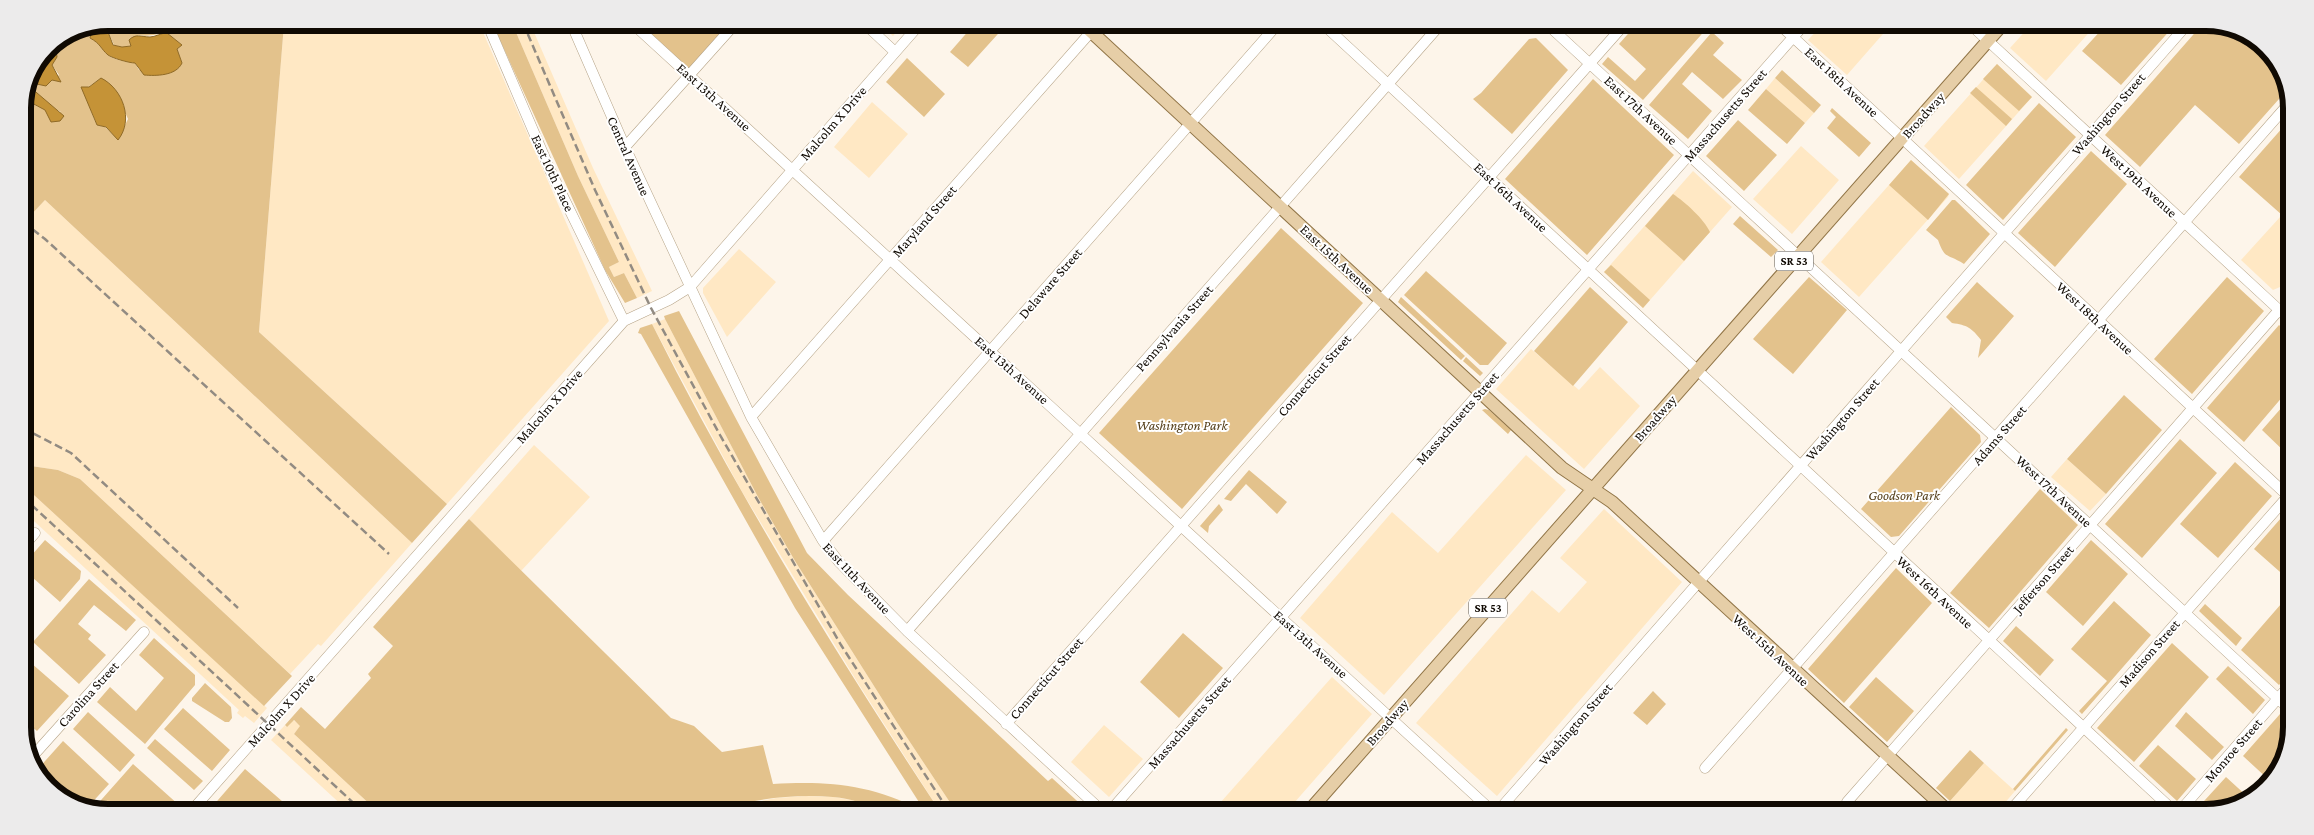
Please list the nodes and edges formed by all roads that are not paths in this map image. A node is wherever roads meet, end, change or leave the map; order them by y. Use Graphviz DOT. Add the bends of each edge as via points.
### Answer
graph roads {
  1 [pos="490,31"];
  2 [pos="574,31"];
  3 [pos="641,31"];
  4 [pos="729,31"];
  5 [pos="873,31"];
  6 [pos="914,31"];
  7 [pos="1088,31"];
  8 [pos="1095,31"];
  9 [pos="1272,31"];
  10 [pos="1331,31"];
  11 [pos="1435,31"];
  12 [pos="1555,31"];
  13 [pos="1619,31"];
  14 [pos="1786,31"];
  15 [pos="1799,31"];
  16 [pos="1977,31"];
  17 [pos="1997,31"];
  18 [pos="2182,31"];
  19 [pos="1793,38"];
  20 [pos="1988,41"];
  21 [pos="896,52"];
  22 [pos="1590,63"];
  23 [pos="689,75"];
  24 [pos="1388,84"];
  25 [pos="2283,110"];
  26 [pos="1191,122"];
  27 [pos="2090,136"];
  28 [pos="1902,138"];
  29 [pos="624,147"];
  30 [pos="1690,155"];
  31 [pos="792,169"];
  32 [pos="1489,177"];
  33 [pos="1281,206"];
  34 [pos="2184,223"];
  35 [pos="2004,234"];
  36 [pos="1799,256"];
  37 [pos="890,259"];
  38 [pos="1589,269"];
  39 [pos="690,287"];
  40 [pos="1381,300"];
  41 [pos="2279,310"];
  42 [pos="2283,314"];
  43 [pos="624,321"];
  44 [pos="2098,321"];
  45 [pos="991,350"];
  46 [pos="1901,351"];
  47 [pos="1698,370"];
  48 [pos="1480,392"];
  49 [pos="2192,408"];
  50 [pos="752,417"];
  51 [pos="1081,434"];
  52 [pos="1996,438"];
  53 [pos="1800,466"];
  54 [pos="1592,490"];
  55 [pos="2283,491"];
  56 [pos="2283,502"];
  57 [pos="1182,525"];
  58 [pos="2090,525"];
  59 [pos="35,533"];
  60 [pos="31,537"];
  61 [pos="823,541"];
  62 [pos="1894,555"];
  63 [pos="1698,582"];
  64 [pos="2185,612"];
  65 [pos="1282,617"];
  66 [pos="907,631"];
  67 [pos="144,632"];
  68 [pos="1989,642"];
  69 [pos="1792,669"];
  70 [pos="2283,693"];
  71 [pos="2278,698"];
  72 [pos="2283,703"];
  73 [pos="1391,718"];
  74 [pos="1006,724"];
  75 [pos="2083,727"];
  76 [pos="36,752"];
  77 [pos="1888,756"];
  78 [pos="1705,768"];
  79 [pos="1847,802"];
  80 [pos="198,804"];
  81 [pos="1094,804"];
  82 [pos="1116,804"];
  83 [pos="1315,804"];
  84 [pos="1484,804"];
  85 [pos="1504,804"];
  86 [pos="1941,804"];
  87 [pos="2016,804"];
  88 [pos="2166,804"];
  89 [pos="2186,804"];
  1 -- 43 [label="street, East 10th Place" via="550,170"];
  2 -- 29 [label="street, Central Avenue"];
  3 -- 23 [label="street, East 13th Avenue"];
  4 -- 23 [label="street"];
  5 -- 21 [label="street"];
  6 -- 21 [label="street, Malcolm X Drive"];
  7 -- 37 [label="street, Maryland Street"];
  8 -- 26 [label="main road, East 15th Avenue"];
  9 -- 26 [label="street, Delaware Street"];
  10 -- 24 [label="street, East 16th Avenue"];
  11 -- 24 [label="street, Pennsylvania Street"];
  12 -- 22 [label="street, East 17th Avenue"];
  13 -- 22 [label="street, Connecticut Street"];
  14 -- 19 [label="street, East 18th Avenue"];
  15 -- 19 [label="street, Massachusetts Street"];
  16 -- 20 [label="street, West 19th Avenue"];
  17 -- 20 [label="main road, Broadway / SR 53"];
  18 -- 27 [label="street, Washington Street"];
  19 -- 28 [label="street, East 18th Avenue"];
  19 -- 30 [label="street, Massachusetts Street"];
  20 -- 27 [label="street, West 19th Avenue"];
  20 -- 28 [label="main road, Broadway / SR 53"];
  21 -- 31 [label="street, Malcolm X Drive"];
  22 -- 30 [label="street, East 17th Avenue"];
  22 -- 32 [label="street, Connecticut Street"];
  23 -- 29 [label="street"];
  23 -- 31 [label="street, East 13th Avenue"];
  24 -- 32 [label="street, East 16th Avenue"];
  24 -- 33 [label="street, Pennsylvania Street"];
  25 -- 34 [label="street, Adams Street"];
  26 -- 33 [label="main road, East 15th Avenue"];
  26 -- 45 [label="street, Delaware Street"];
  27 -- 34 [label="street, West 19th Avenue"];
  27 -- 35 [label="street, Washington Street"];
  28 -- 35 [label="street, West 18th Avenue"];
  28 -- 36 [label="main road, Broadway / SR 53"];
  29 -- 39 [label="street, Central Avenue"];
  30 -- 36 [label="street, East 17th Avenue"];
  30 -- 38 [label="street, Massachusetts Street"];
  31 -- 37 [label="street, East 13th Avenue"];
  31 -- 39 [label="street, Malcolm X Drive"];
  32 -- 38 [label="street, East 16th Avenue"];
  32 -- 40 [label="street, Connecticut Street"];
  33 -- 40 [label="main road, East 15th Avenue"];
  33 -- 51 [label="street, Pennsylvania Street"];
  34 -- 41 [label="street, West 19th Avenue"];
  34 -- 44 [label="street, Adams Street"];
  35 -- 44 [label="street, West 18th Avenue"];
  35 -- 46 [label="street, Washington Street"];
  36 -- 46 [label="street, West 17th Avenue"];
  36 -- 47 [label="main road, Broadway / SR 53"];
  37 -- 45 [label="street, East 13th Avenue"];
  37 -- 50 [label="street, Maryland Street"];
  38 -- 47 [label="street, East 16th Avenue"];
  38 -- 48 [label="street, Massachusetts Street"];
  39 -- 43 [label="street, Malcolm X Drive"];
  39 -- 50 [label="street, East 11th Avenue"];
  40 -- 48 [label="main road, East 15th Avenue"];
  40 -- 57 [label="street, Connecticut Street"];
  41 -- 42 [label="street, West 19th Avenue"];
  41 -- 49 [label="street, Jefferson Street"];
  43 -- 80 [label="street, Malcolm X Drive"];
  44 -- 49 [label="street, West 18th Avenue"];
  44 -- 52 [label="street, Adams Street"];
  45 -- 51 [label="street, East 13th Avenue"];
  45 -- 61 [label="street, Delaware Street"];
  46 -- 52 [label="street, West 17th Avenue"];
  46 -- 53 [label="street, Washington Street"];
  47 -- 53 [label="street, West 16th Avenue"];
  47 -- 54 [label="main road, Broadway / SR 53"];
  48 -- 54 [label="main road, East 15th Avenue" via="1562,468"];
  48 -- 65 [label="street, Massachusetts Street"];
  49 -- 55 [label="street, West 18th Avenue"];
  49 -- 58 [label="street, Jefferson Street"];
  50 -- 61 [label="street, East 11th Avenue"];
  51 -- 57 [label="street, East 13th Avenue"];
  51 -- 66 [label="street, Pennsylvania Street"];
  52 -- 58 [label="street, West 17th Avenue"];
  52 -- 62 [label="street, Adams Street"];
  53 -- 62 [label="street, West 16th Avenue"];
  53 -- 63 [label="street, Washington Street"];
  54 -- 63 [label="main road, West 15th Avenue" via="1612,502"];
  54 -- 73 [label="main road, Broadway / SR 53"];
  56 -- 64 [label="street, Madison Street"];
  57 -- 65 [label="street, East 13th Avenue"];
  57 -- 74 [label="street, Connecticut Street"];
  58 -- 64 [label="street, West 17th Avenue"];
  58 -- 68 [label="street, Jefferson Street"];
  59 -- 60 [label="street"];
  61 -- 66 [label="street, East 11th Avenue" via="839,562"];
  62 -- 68 [label="street, West 16th Avenue"];
  62 -- 69 [label="street, Adams Street"];
  63 -- 69 [label="main road, West 15th Avenue"];
  63 -- 85 [label="street, Washington Street"];
  64 -- 71 [label="street, West 17th Avenue"];
  64 -- 75 [label="street, Madison Street"];
  65 -- 73 [label="street, East 13th Avenue"];
  65 -- 82 [label="street, Massachusetts Street"];
  66 -- 74 [label="street, East 11th Avenue"];
  67 -- 76 [label="street, Carolina Street"];
  68 -- 75 [label="street, West 16th Avenue"];
  68 -- 77 [label="street, Jefferson Street"];
  69 -- 77 [label="main road, West 15th Avenue"];
  69 -- 78 [label="street, Adams Street"];
  70 -- 71 [label="street, Monroe Street"];
  71 -- 72 [label="street, West 17th Avenue"];
  71 -- 89 [label="street, Monroe Street"];
  73 -- 83 [label="main road, Broadway / SR 53"];
  73 -- 84 [label="street, East 13th Avenue"];
  74 -- 81 [label="street, East 11th Avenue"];
  75 -- 87 [label="street, Madison Street"];
  75 -- 88 [label="street, West 16th Avenue"];
  77 -- 79 [label="street, Jefferson Street"];
  77 -- 86 [label="main road, West 15th Avenue"];
}
